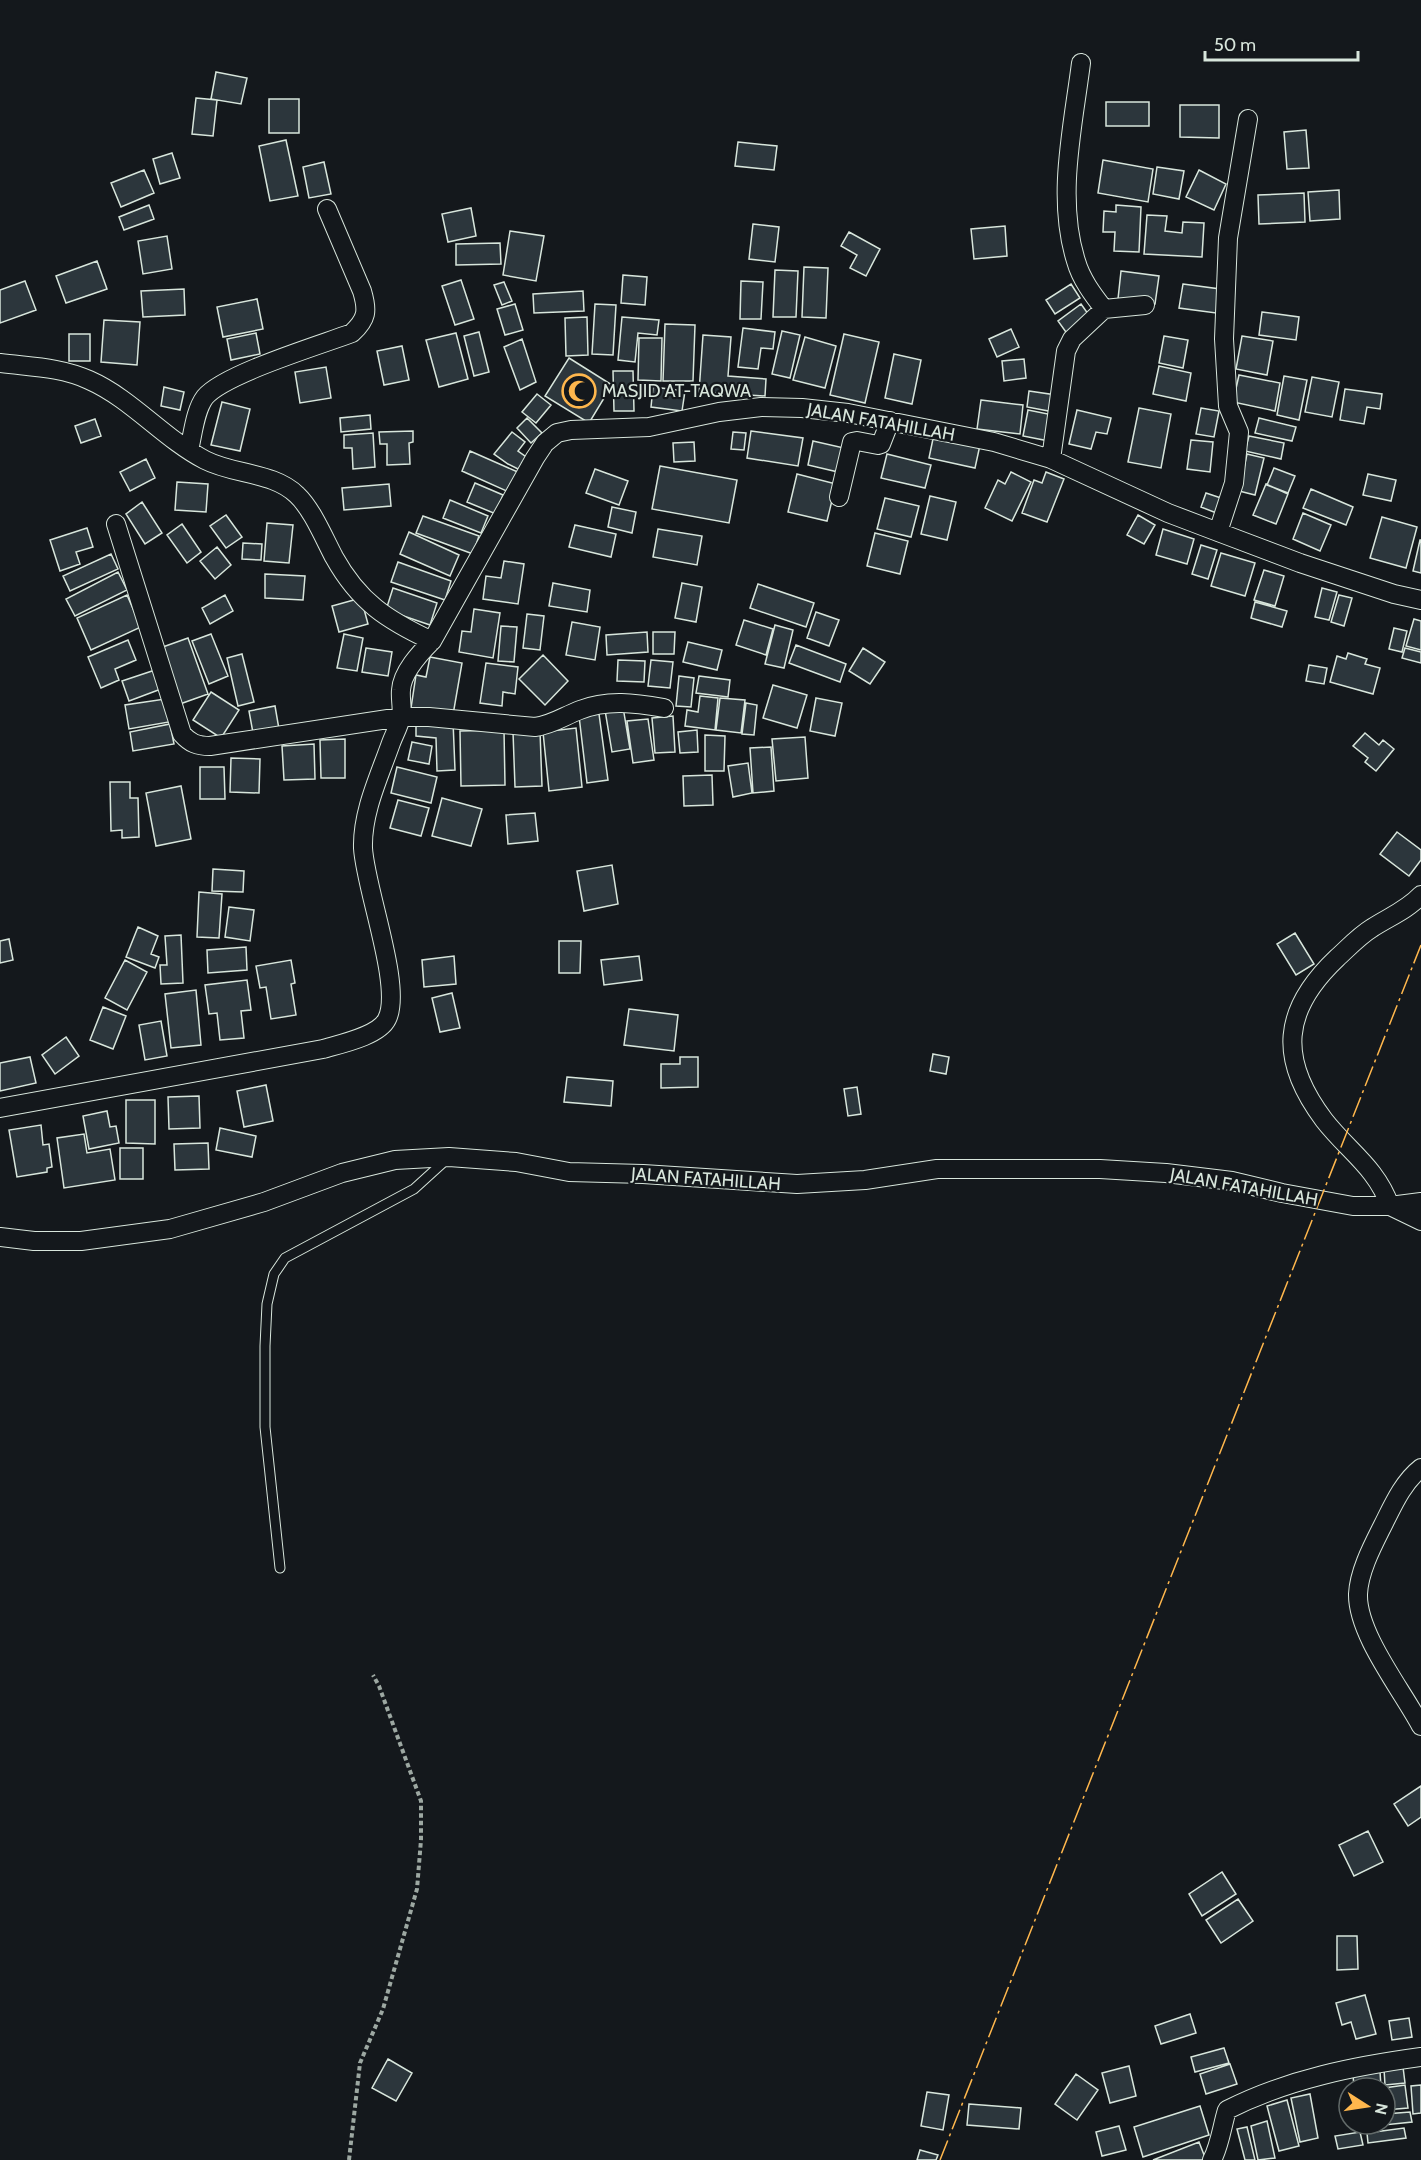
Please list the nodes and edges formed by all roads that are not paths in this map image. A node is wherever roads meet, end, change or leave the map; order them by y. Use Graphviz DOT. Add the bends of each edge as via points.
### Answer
graph roads {
  1 [pos="1081,63"];
  2 [pos="1248,119"];
  3 [pos="327,209"];
  4 [pos="1145,305"];
  5 [pos="1104,309"];
  6 [pos="0,363"];
  7 [pos="890,421"];
  8 [pos="189,450"];
  9 [pos="1051,459"];
  10 [pos="839,497"];
  11 [pos="116,524"];
  12 [pos="1218,532"];
  13 [pos="1421,600"];
  14 [pos="432,641"];
  15 [pos="664,708"];
  16 [pos="401,717"];
  17 [pos="1421,895"];
  18 [pos="0,1108"];
  19 [pos="449,1157"];
  20 [pos="1421,1202"];
  21 [pos="1390,1206"];
  22 [pos="1421,1221"];
  23 [pos="0,1237"];
  24 [pos="1421,1468"];
  25 [pos="280,1568"];
  26 [pos="1421,1726"];
  27 [pos="1421,2057"];
  28 [pos="1212,2160"];
  1 -- 5 [label="street" via="1069,153 1068,215 1076,262"];
  2 -- 12 [label="street" via="1228,238 1224,339 1228,406 1239,432 1234,483"];
  3 -- 8 [label="street" via="366,304 362,323 352,333 223,382 204,398"];
  4 -- 5 [label="street"];
  5 -- 9 [label="street" via="1072,339 1066,351"];
  6 -- 8 [label="street" via="42,366 88,379"];
  7 -- 9 [label="street, JALAN FATAHILLAH" via="994,442"];
  7 -- 10 [label="street" via="881,444 852,442"];
  7 -- 14 [label="street, JALAN FATAHILLAH" via="802,408 761,407 649,427 557,433 535,458"];
  8 -- 14 [label="street" via="219,467 290,488 300,497 336,560 367,601 395,623"];
  9 -- 12 [label="street, JALAN FATAHILLAH"];
  11 -- 16 [label="street" via="182,734 190,743 210,746"];
  12 -- 13 [label="street, JALAN FATAHILLAH" via="1300,563"];
  14 -- 16 [label="street, JALAN FATAHILLAH" via="415,657 400,687"];
  15 -- 16 [label="street" via="608,702 535,727"];
  16 -- 18 [label="street, JALAN FATAHILLAH" via="365,819 363,848 387,966 390,1004 388,1018 381,1027 323,1049"];
  17 -- 21 [label="street" via="1356,940 1330,965 1306,997 1293,1030 1294,1063 1307,1094 1330,1129 1375,1176"];
  19 -- 21 [label="street, JALAN FATAHILLAH" via="516,1162 569,1172 796,1184 865,1180 937,1169 1144,1171 1232,1181 1353,1206"];
  19 -- 23 [label="street, JALAN FATAHILLAH" via="395,1160 342,1173 264,1202 170,1229 81,1241"];
  19 -- 25 [label="lane" via="414,1189 285,1258 274,1274 267,1304 265,1427"];
  20 -- 21 [label="street, JALAN FATAHILLAH"];
  21 -- 22 [label="street"];
  24 -- 26 [label="street" via="1399,1493 1364,1568 1358,1592 1359,1615"];
  27 -- 28 [label="street" via="1322,2074 1248,2099 1227,2110"];
}
